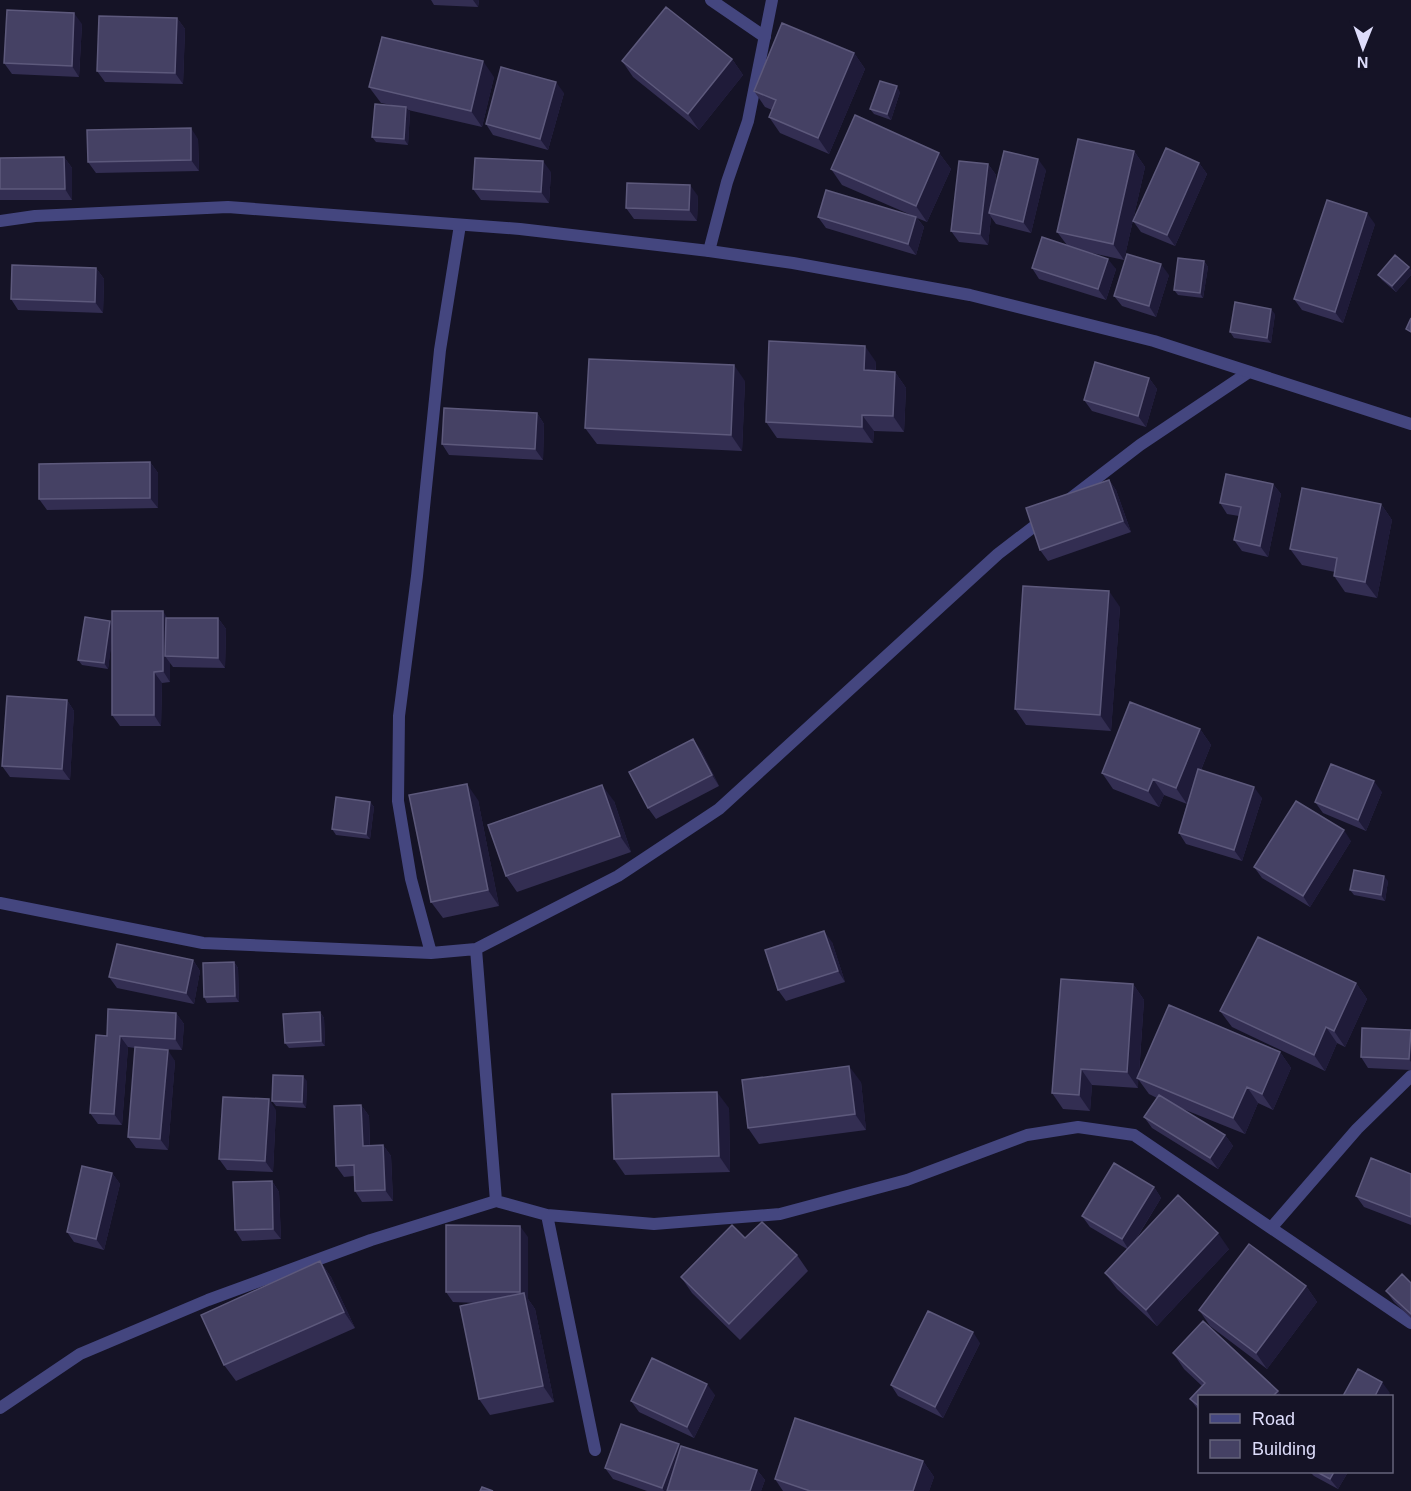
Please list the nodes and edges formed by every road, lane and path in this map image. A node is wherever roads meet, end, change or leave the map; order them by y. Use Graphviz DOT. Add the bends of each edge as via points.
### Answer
graph roads {
  1 [pos="711,0"];
  2 [pos="772,0"];
  3 [pos="765,37"];
  4 [pos="0,221"];
  5 [pos="460,225"];
  6 [pos="709,251"];
  7 [pos="1249,372"];
  8 [pos="1411,423"];
  9 [pos="0,903"];
  10 [pos="476,949"];
  11 [pos="431,953"];
  12 [pos="1411,1076"];
  13 [pos="496,1201"];
  14 [pos="547,1215"];
  15 [pos="1271,1228"];
  16 [pos="1411,1323"];
  17 [pos="0,1408"];
  18 [pos="594,1450"];
  1 -- 3 [label="street"];
  2 -- 3 [label="street"];
  3 -- 6 [label="street" via="747,121"];
  4 -- 5 [label="street" via="228,207"];
  5 -- 6 [label="street"];
  5 -- 11 [label="street" via="440,350 399,716 398,801 411,879"];
  6 -- 7 [label="street" via="970,295 1154,341"];
  7 -- 8 [label="street"];
  7 -- 10 [label="street" via="1140,445 998,554 720,809 618,876"];
  9 -- 11 [label="street" via="203,943"];
  10 -- 11 [label="street"];
  10 -- 13 [label="street"];
  12 -- 15 [label="street" via="1357,1129"];
  13 -- 14 [label="street"];
  13 -- 17 [label="street" via="371,1240 208,1300 80,1354"];
  14 -- 15 [label="street" via="654,1224 780,1215 907,1180 1027,1135 1078,1126 1134,1135"];
  14 -- 18 [label="street"];
  15 -- 16 [label="street"];
}
